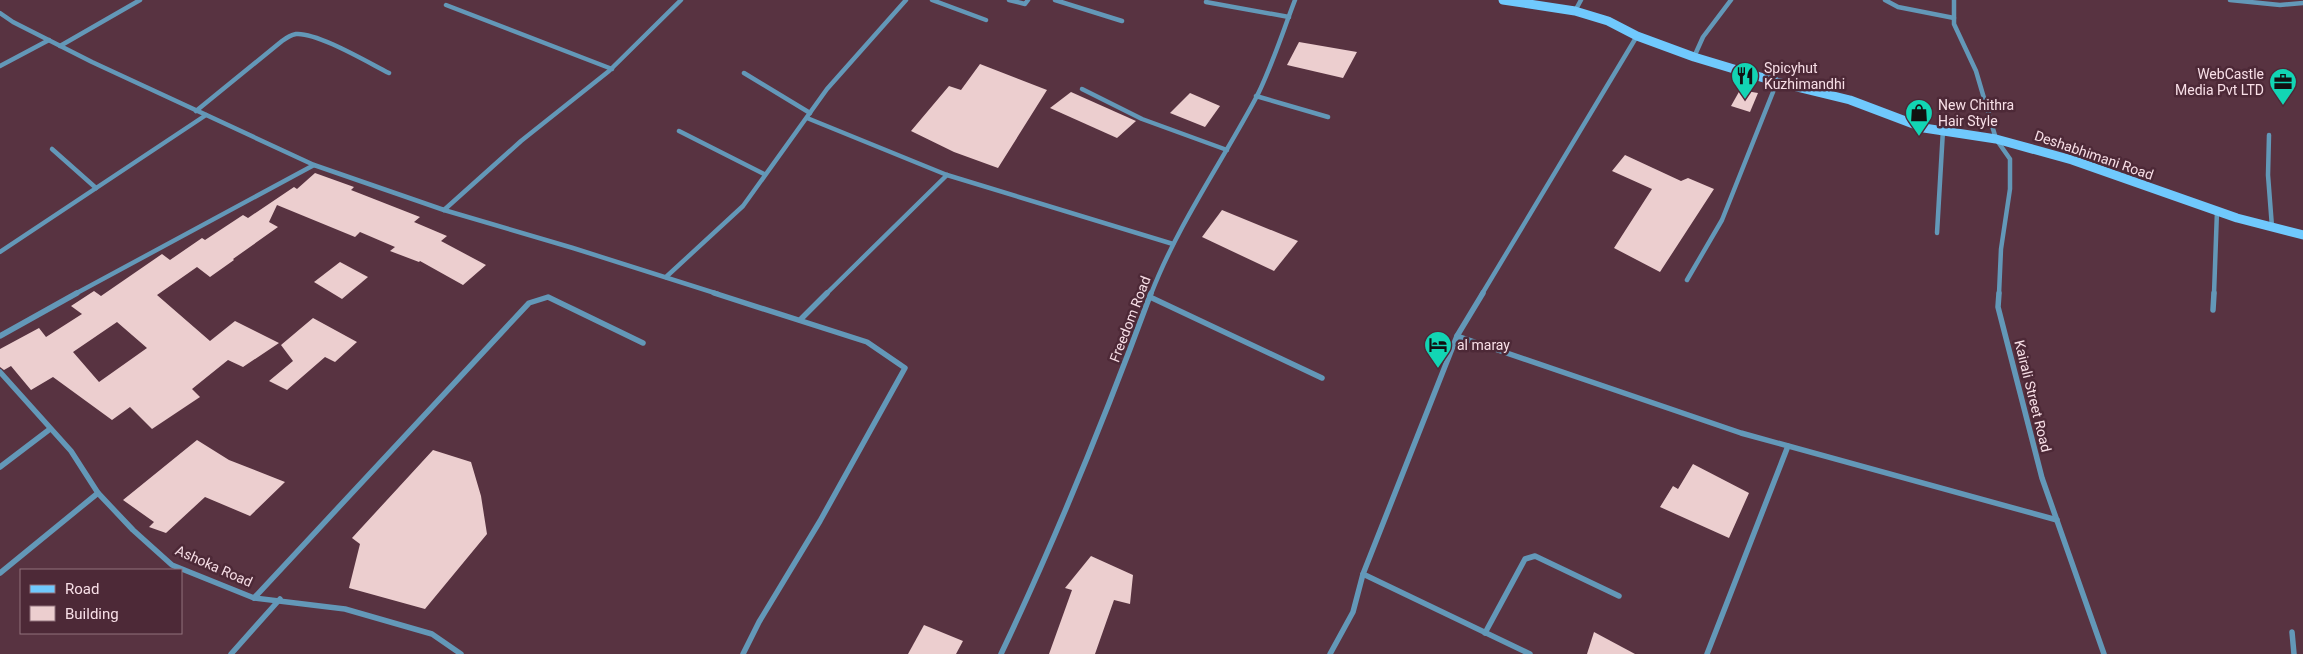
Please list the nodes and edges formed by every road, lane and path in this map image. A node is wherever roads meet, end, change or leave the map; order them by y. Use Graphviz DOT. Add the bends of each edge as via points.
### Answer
graph roads {
  1 [pos="140,0"];
  2 [pos="681,0"];
  3 [pos="906,0"];
  4 [pos="932,0"];
  5 [pos="1009,0"];
  6 [pos="1028,0"];
  7 [pos="1055,0"];
  8 [pos="1295,0"];
  9 [pos="1502,0"];
  10 [pos="1582,0"];
  11 [pos="1731,0"];
  12 [pos="1884,0"];
  13 [pos="1954,0"];
  14 [pos="2230,0"];
  15 [pos="1206,2"];
  16 [pos="2303,3"];
  17 [pos="446,5"];
  18 [pos="1575,11"];
  19 [pos="0,14"];
  20 [pos="1289,17"];
  21 [pos="1954,18"];
  22 [pos="986,20"];
  23 [pos="1122,21"];
  24 [pos="1637,36"];
  25 [pos="49,40"];
  26 [pos="60,46"];
  27 [pos="1694,57"];
  28 [pos="0,66"];
  29 [pos="612,69"];
  30 [pos="389,73"];
  31 [pos="744,73"];
  32 [pos="1777,82"];
  33 [pos="1082,90"];
  34 [pos="1256,96"];
  35 [pos="196,111"];
  36 [pos="206,115"];
  37 [pos="808,116"];
  38 [pos="1328,116"];
  39 [pos="1943,130"];
  40 [pos="679,132"];
  41 [pos="2269,135"];
  42 [pos="1996,138"];
  43 [pos="52,149"];
  44 [pos="1226,150"];
  45 [pos="314,165"];
  46 [pos="764,174"];
  47 [pos="947,175"];
  48 [pos="96,188"];
  49 [pos="444,210"];
  50 [pos="2217,211"];
  51 [pos="2272,227"];
  52 [pos="1937,233"];
  53 [pos="2303,235"];
  54 [pos="1173,244"];
  55 [pos="0,252"];
  56 [pos="666,278"];
  57 [pos="1687,280"];
  58 [pos="1150,297"];
  59 [pos="2213,310"];
  60 [pos="800,320"];
  61 [pos="0,336"];
  62 [pos="1457,336"];
  63 [pos="643,343"];
  64 [pos="0,372"];
  65 [pos="1322,378"];
  66 [pos="50,428"];
  67 [pos="1788,446"];
  68 [pos="0,467"];
  69 [pos="98,493"];
  70 [pos="2057,520"];
  71 [pos="182,569"];
  72 [pos="182,569"];
  73 [pos="0,574"];
  74 [pos="1363,574"];
  75 [pos="1619,596"];
  76 [pos="254,598"];
  77 [pos="280,599"];
  78 [pos="1485,632"];
  79 [pos="2292,632"];
  80 [pos="231,654"];
  81 [pos="461,654"];
  82 [pos="743,654"];
  83 [pos="1001,654"];
  84 [pos="1330,654"];
  85 [pos="1530,654"];
  86 [pos="1707,654"];
  87 [pos="2104,654"];
  88 [pos="2294,654"];
  1 -- 26 [label="street"];
  2 -- 29 [label="street"];
  3 -- 37 [label="street" via="827,89"];
  4 -- 22 [label="street"];
  5 -- 6 [label="street" via="1019,4"];
  7 -- 23 [label="street"];
  8 -- 20 [label="street, Freedom Road"];
  9 -- 18 [label="street, Deshabhimani Road"];
  10 -- 18 [label="street"];
  11 -- 27 [label="street" via="1704,37"];
  12 -- 21 [label="street" via="1898,7"];
  13 -- 21 [label="street, Kairali Street Road"];
  14 -- 16 [label="street" via="2280,5"];
  15 -- 20 [label="street"];
  17 -- 29 [label="street"];
  18 -- 24 [label="street, Deshabhimani Road" via="1608,21"];
  19 -- 25 [label="street"];
  20 -- 34 [label="street, Freedom Road"];
  21 -- 42 [label="street, Kairali Street Road" via="1976,71"];
  24 -- 27 [label="street, Deshabhimani Road"];
  24 -- 62 [label="street"];
  25 -- 26 [label="street"];
  25 -- 28 [label="street"];
  26 -- 35 [label="street"];
  27 -- 32 [label="street, Deshabhimani Road"];
  29 -- 49 [label="street" via="521,141"];
  30 -- 35 [label="street" via="298,34 280,42"];
  31 -- 37 [label="street"];
  32 -- 39 [label="street, Deshabhimani Road" via="1850,100 1924,128"];
  32 -- 57 [label="street" via="1722,220"];
  33 -- 44 [label="street" via="1142,119"];
  34 -- 38 [label="street"];
  34 -- 44 [label="street, Freedom Road"];
  35 -- 36 [label="street"];
  36 -- 45 [label="street"];
  36 -- 48 [label="street"];
  37 -- 46 [label="street"];
  37 -- 47 [label="street"];
  39 -- 42 [label="street, Deshabhimani Road"];
  39 -- 52 [label="street"];
  40 -- 46 [label="street"];
  41 -- 51 [label="street"];
  42 -- 50 [label="street, Deshabhimani Road" via="2072,160"];
  42 -- 70 [label="street, Kairali Street Road" via="2010,159 1998,307 2042,478"];
  43 -- 48 [label="street"];
  44 -- 54 [label="street, Freedom Road"];
  45 -- 49 [label="street"];
  45 -- 61 [label="street"];
  46 -- 56 [label="street" via="744,206"];
  47 -- 54 [label="street"];
  47 -- 60 [label="street"];
  48 -- 55 [label="street"];
  49 -- 56 [label="street"];
  50 -- 51 [label="street, Deshabhimani Road"];
  50 -- 59 [label="street"];
  51 -- 53 [label="street, Deshabhimani Road"];
  54 -- 58 [label="street, Freedom Road"];
  56 -- 60 [label="street"];
  58 -- 65 [label="street"];
  58 -- 83 [label="street, Freedom Road" via="1046,559"];
  60 -- 82 [label="street" via="867,342 905,368 820,521 758,622"];
  62 -- 67 [label="street"];
  62 -- 74 [label="street"];
  63 -- 76 [label="street" via="548,297 529,304"];
  64 -- 66 [label="street, Ashoka Road"];
  66 -- 68 [label="street"];
  66 -- 69 [label="street, Ashoka Road" via="71,451"];
  67 -- 70 [label="street"];
  67 -- 86 [label="street"];
  69 -- 72 [label="street, Ashoka Road" via="132,530 172,565"];
  69 -- 73 [label="street"];
  70 -- 87 [label="street, Kairali Street Road"];
  71 -- 76 [label="street, Ashoka Road"];
  74 -- 78 [label="street"];
  74 -- 84 [label="street" via="1353,612"];
  75 -- 78 [label="street" via="1535,556 1525,559"];
  76 -- 77 [label="street, Ashoka Road"];
  77 -- 80 [label="street"];
  77 -- 81 [label="street, Ashoka Road" via="345,610 432,634"];
  78 -- 85 [label="street"];
  79 -- 88 [label="street"];
}
